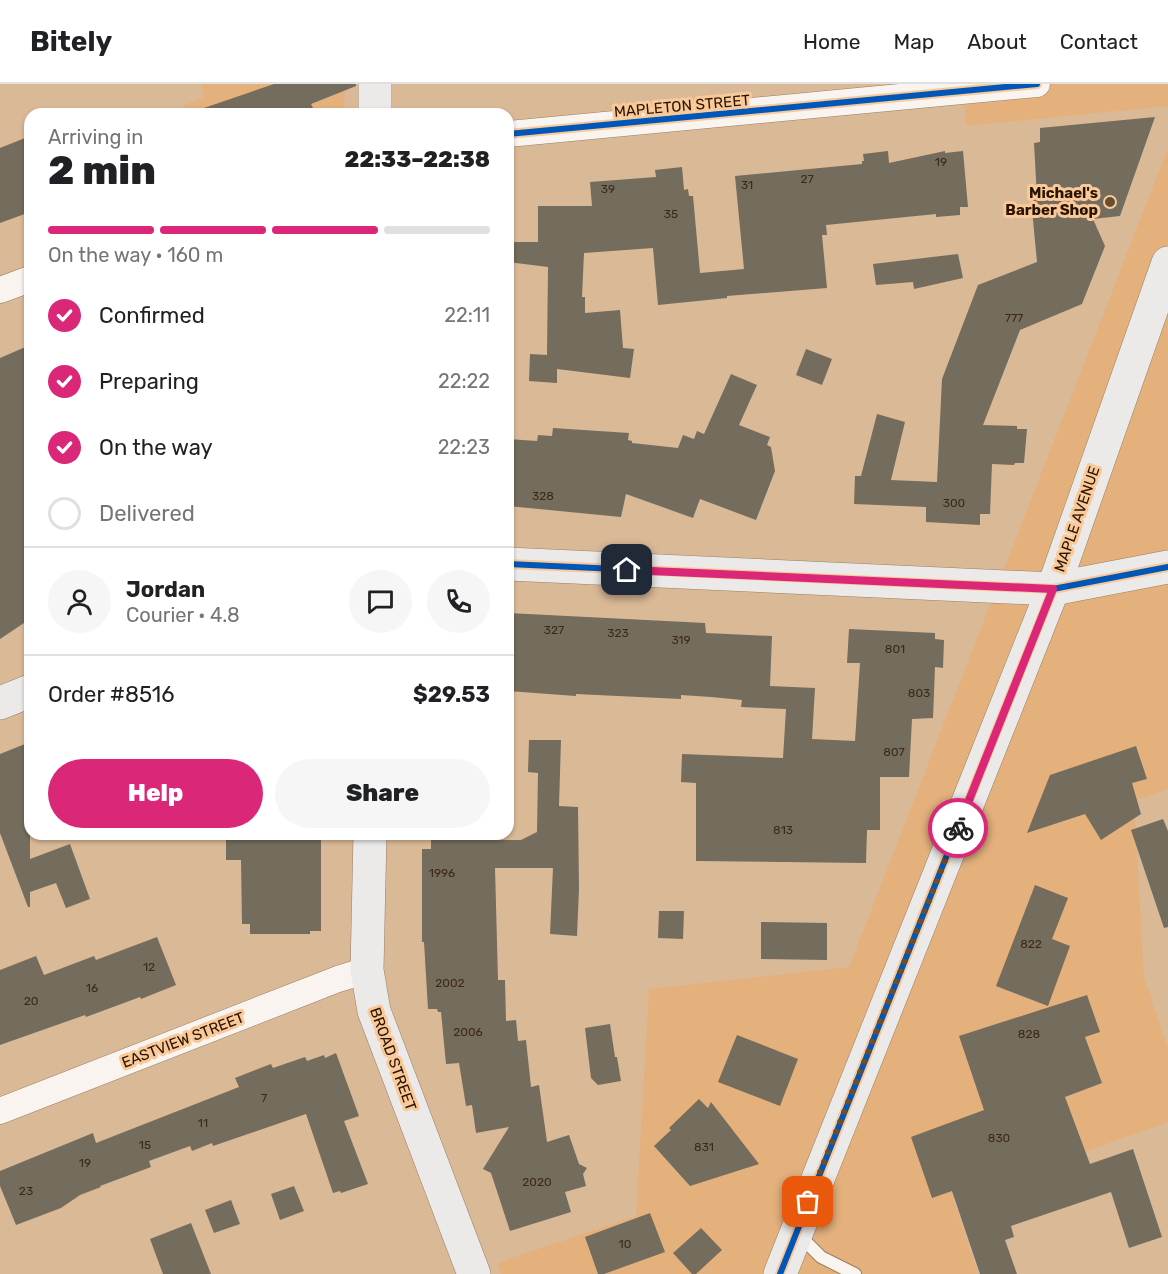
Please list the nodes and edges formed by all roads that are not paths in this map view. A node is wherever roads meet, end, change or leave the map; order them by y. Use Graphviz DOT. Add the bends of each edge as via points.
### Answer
graph roads {
  1 [pos="375,84"];
  2 [pos="1036,84"];
  3 [pos="375,108"];
  4 [pos="514,133"];
  5 [pos="1168,263"];
  6 [pos="24,281"];
  7 [pos="0,290"];
  8 [pos="514,564"];
  9 [pos="1168,567"];
  10 [pos="1053,589"];
  11 [pos="24,693"];
  12 [pos="0,703"];
  13 [pos="370,840"];
  14 [pos="367,970"];
  15 [pos="0,1111"];
  16 [pos="796,1233"];
  17 [pos="851,1273"];
  18 [pos="474,1274"];
  19 [pos="780,1274"];
  1 -- 3 [label="main road"];
  2 -- 4 [label="street, MAPLETON STREET"];
  5 -- 10 [label="main road, MAPLE AVENUE"];
  6 -- 7 [label="street"];
  8 -- 10 [label="main road"];
  9 -- 10 [label="main road"];
  10 -- 16 [label="main road, MAPLE AVENUE"];
  11 -- 12 [label="main road"];
  13 -- 14 [label="main road, BROAD STREET"];
  14 -- 15 [label="street, EASTVIEW STREET"];
  14 -- 18 [label="main road, BROAD STREET" via="374,1011"];
  16 -- 17 [label="lane" via="821,1257"];
  16 -- 19 [label="main road, MAPLE AVENUE"];
}
